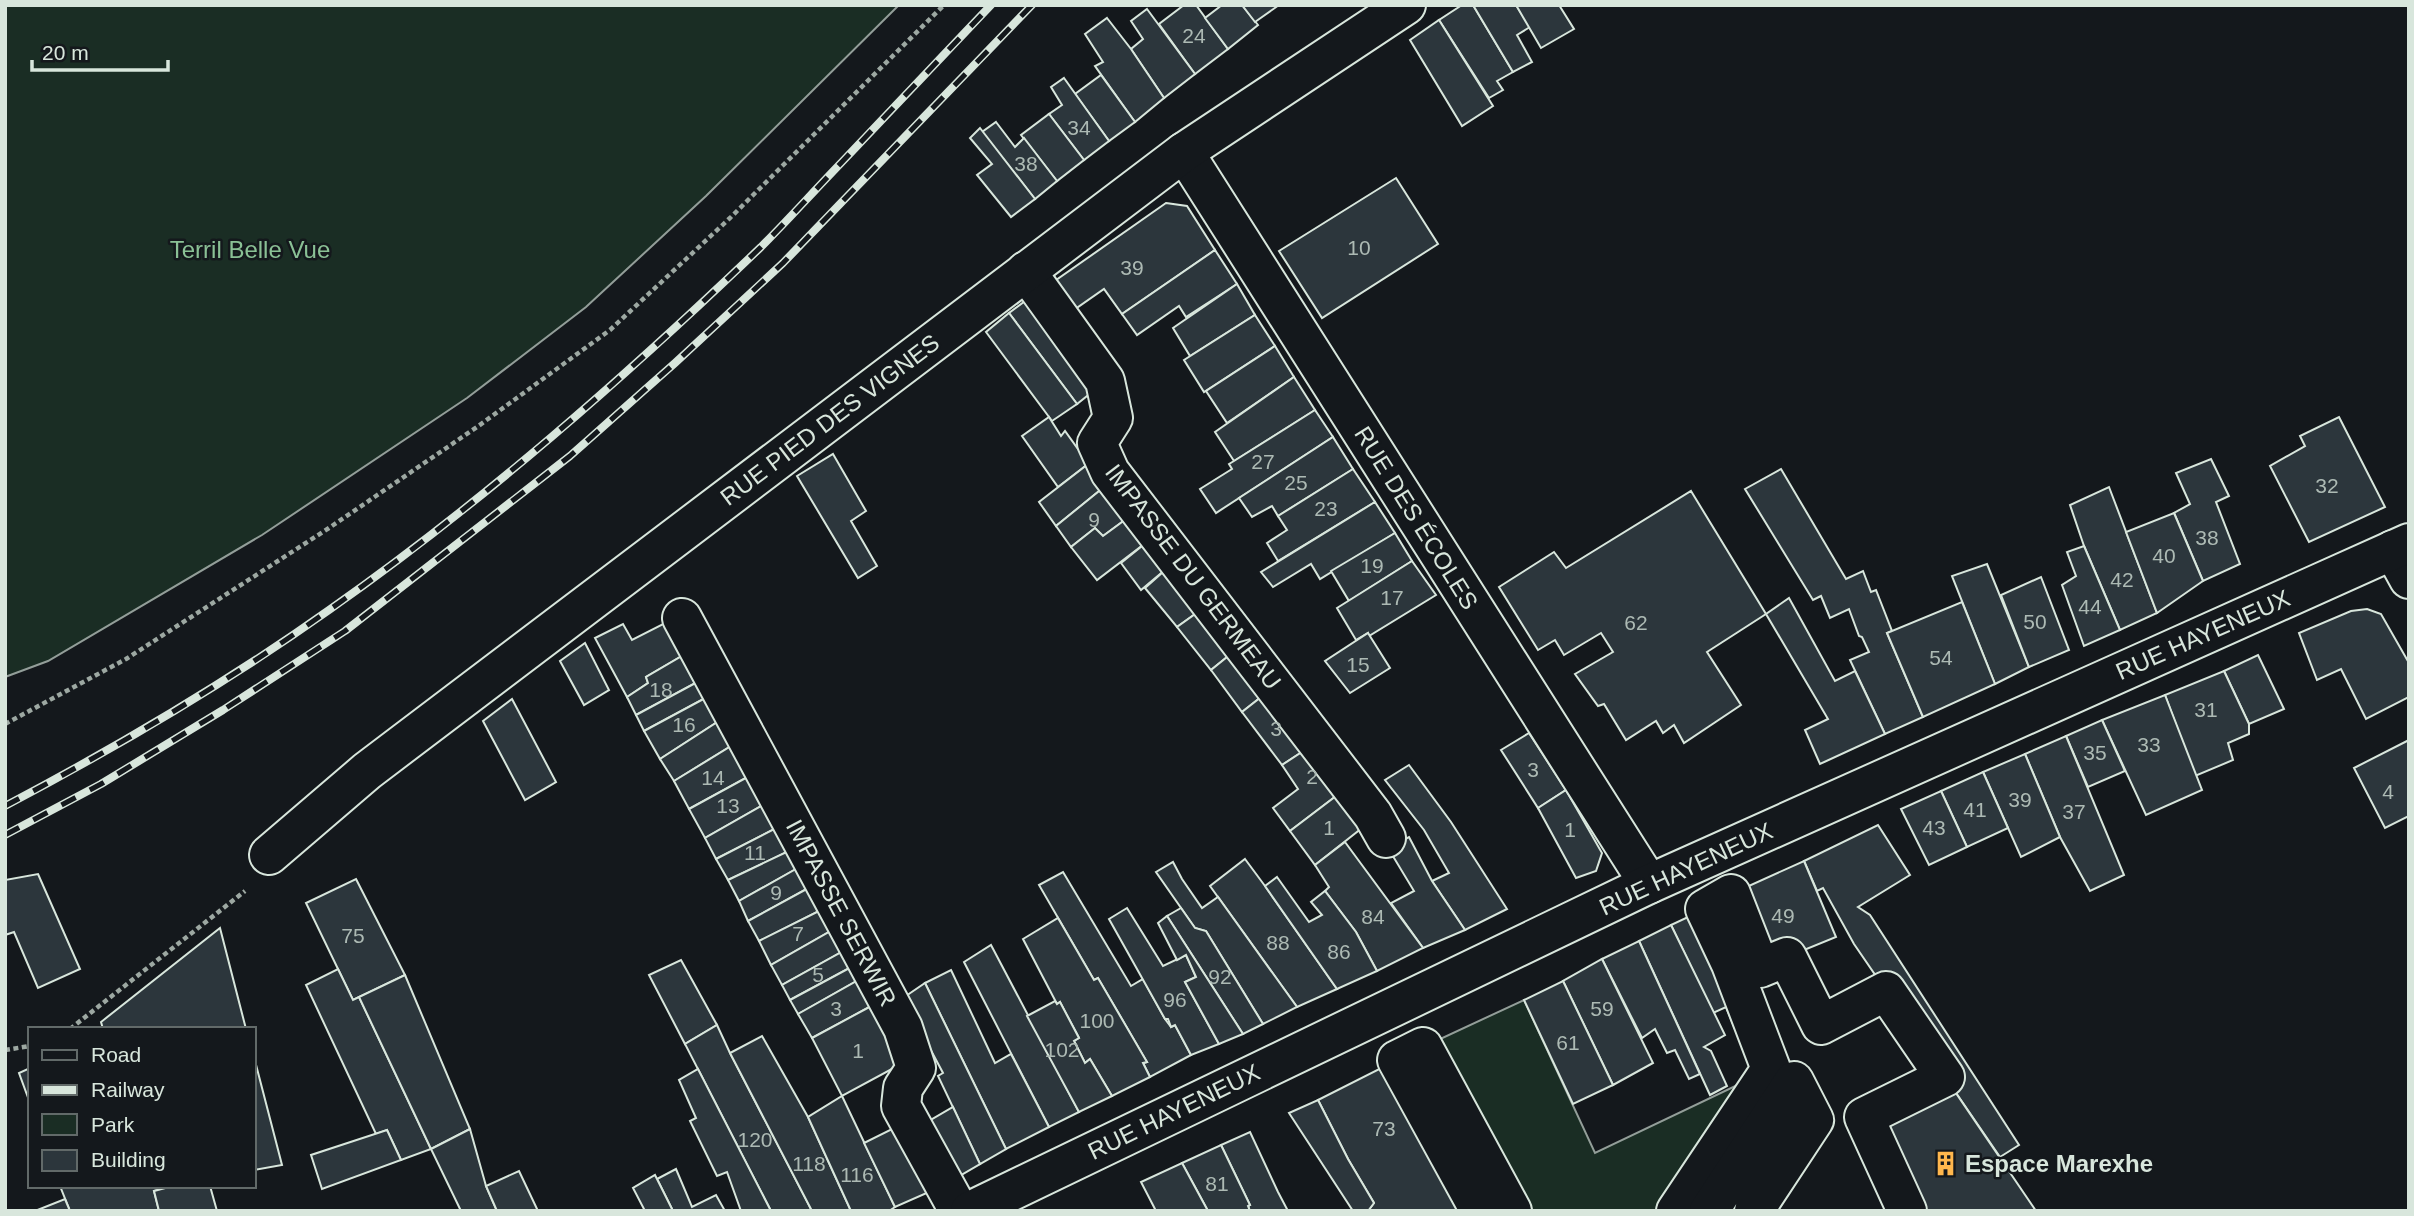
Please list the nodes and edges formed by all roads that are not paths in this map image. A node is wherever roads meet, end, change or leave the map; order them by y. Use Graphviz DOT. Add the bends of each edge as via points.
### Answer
graph roads {
  1 [pos="1406,5"];
  2 [pos="1184,152"];
  3 [pos="1026,271"];
  4 [pos="2403,557"];
  5 [pos="682,618"];
  6 [pos="1387,838"];
  7 [pos="269,855"];
  8 [pos="1649,884"];
  9 [pos="959,1211"];
  10 [pos="970,1211"];
  11 [pos="1480,1211"];
  12 [pos="1512,1211"];
  13 [pos="1676,1211"];
  14 [pos="1709,1211"];
  15 [pos="1754,1211"];
  16 [pos="1907,1211"];
  1 -- 2 [label="street, RUE PIED DES VIGNES"];
  2 -- 3 [label="street, RUE PIED DES VIGNES"];
  2 -- 8 [label="street, RUE DES ÉCOLES"];
  3 -- 6 [label="street, IMPASSE DU GERMEAU" via="1105,381 1113,418 1097,443 1110,472"];
  3 -- 7 [label="street, RUE PIED DES VIGNES" via="367,771"];
  4 -- 8 [label="street, RUE HAYENEUX"];
  5 -- 9 [label="street, IMPASSE SERWIR" via="903,1028 916,1068 904,1088 901,1106"];
  8 -- 10 [label="street, RUE HAYENEUX"];
  11 -- 12 [label="street" via="1396,1060 1423,1048"];
  13 -- 16 [label="street" via="1771,1069 1705,909 1731,894 1760,968 1787,957 1821,1025 1886,991 1945,1077 1864,1117"];
  14 -- 15 [label="street" via="1794,1081 1814,1119"];
}
